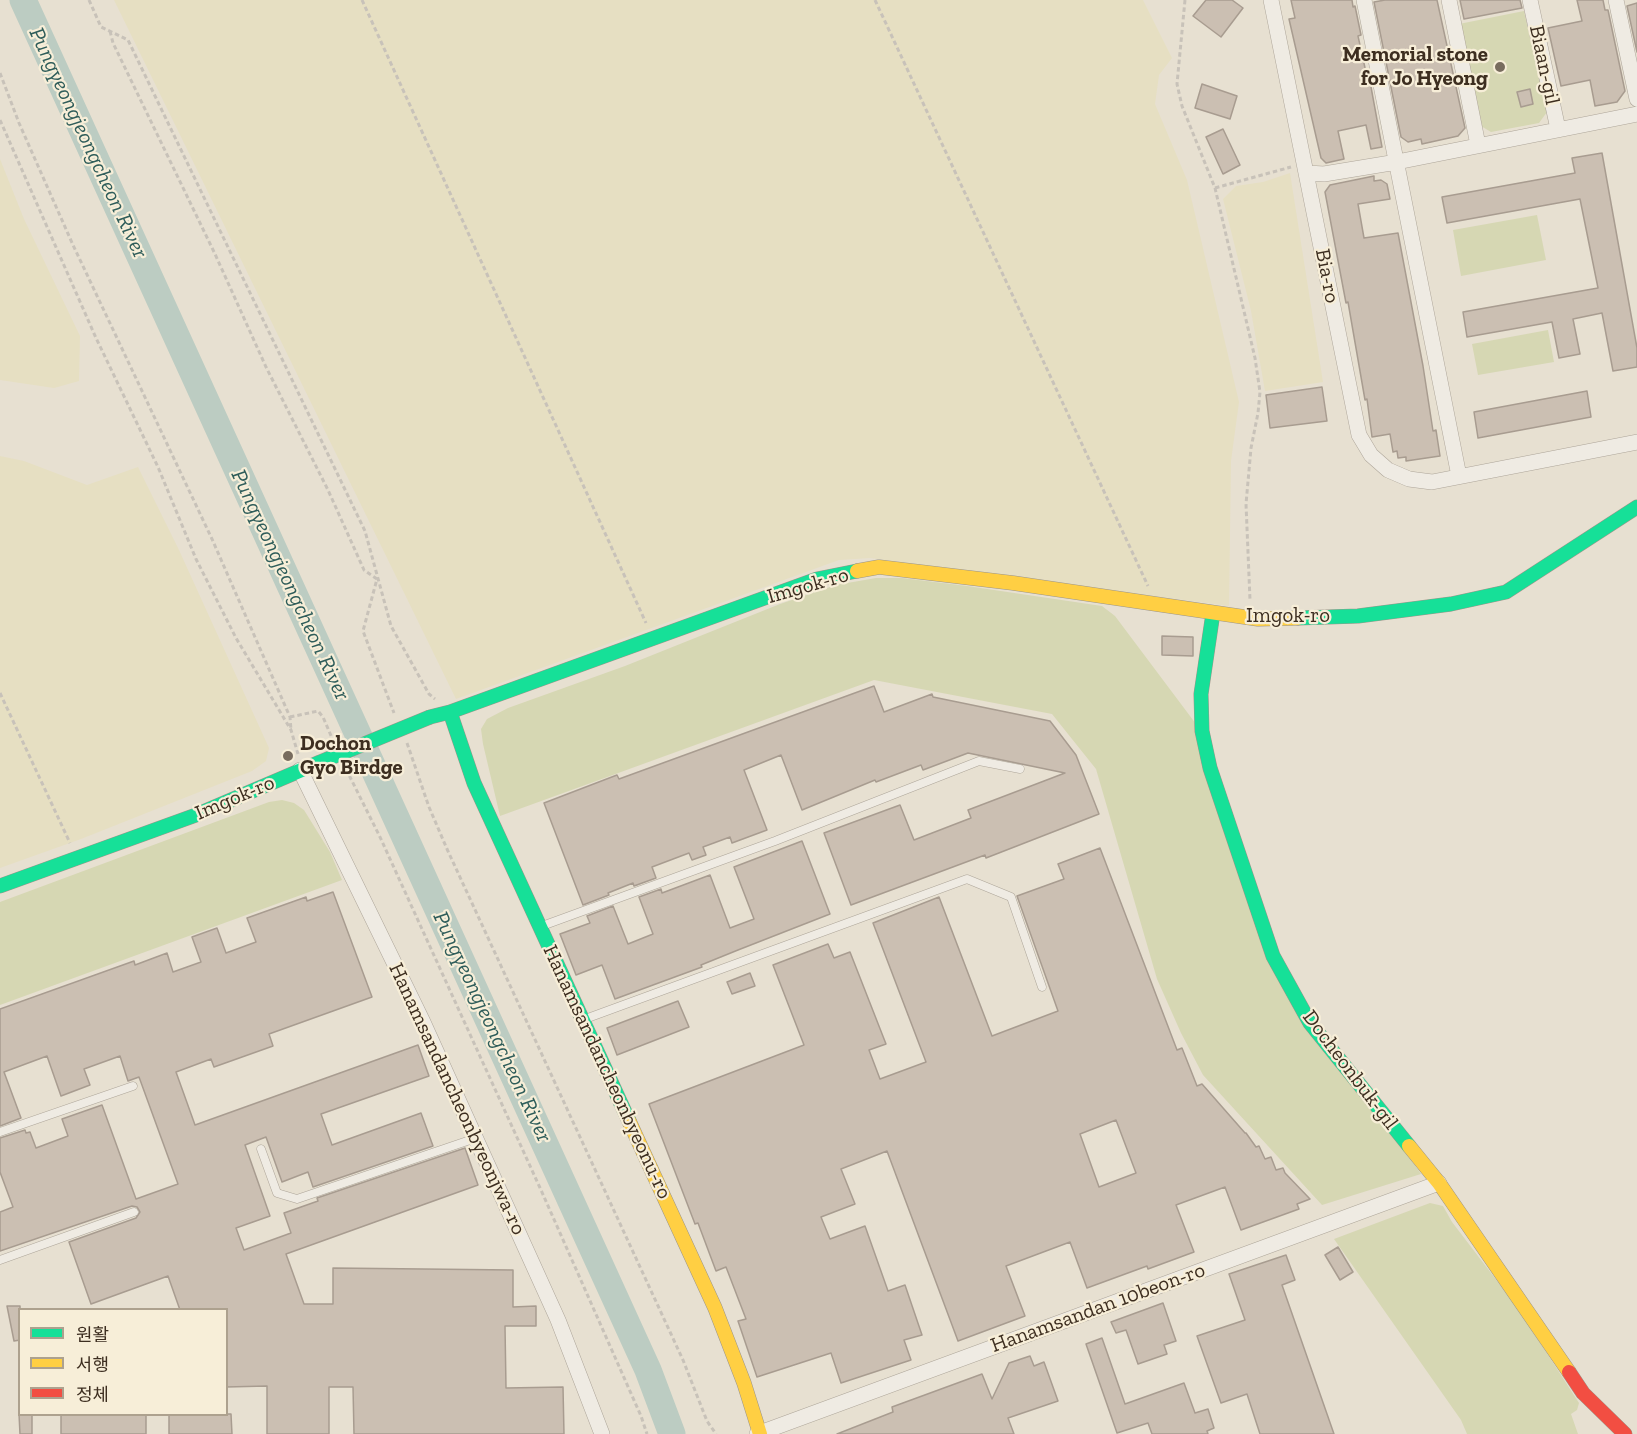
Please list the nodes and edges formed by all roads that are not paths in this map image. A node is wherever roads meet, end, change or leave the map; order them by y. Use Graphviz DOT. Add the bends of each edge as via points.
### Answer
graph roads {
  1 [pos="1271,0"];
  2 [pos="1364,0"];
  3 [pos="1449,0"];
  4 [pos="1530,0"];
  5 [pos="1616,0"];
  6 [pos="1637,99"];
  7 [pos="1637,114"];
  8 [pos="1557,129"];
  9 [pos="1478,145"];
  10 [pos="1397,162"];
  11 [pos="1307,173"];
  12 [pos="1637,442"];
  13 [pos="1459,476"];
  14 [pos="1637,507"];
  15 [pos="1213,613"];
  16 [pos="450,712"];
  17 [pos="1020,769"];
  18 [pos="300,770"];
  19 [pos="0,886"];
  20 [pos="541,927"];
  21 [pos="1042,987"];
  22 [pos="583,1019"];
  23 [pos="133,1086"];
  24 [pos="0,1132"];
  25 [pos="476,1138"];
  26 [pos="261,1149"];
  27 [pos="1439,1183"];
  28 [pos="134,1212"];
  29 [pos="0,1260"];
  30 [pos="759,1433"];
  31 [pos="602,1434"];
  32 [pos="1625,1434"];
  1 -- 11 [label="street, Bia-ro"];
  2 -- 10 [label="street"];
  3 -- 9 [label="street"];
  4 -- 8 [label="street, Biaan-gil"];
  5 -- 6 [label="street"];
  7 -- 8 [label="street, Biaan-gil"];
  8 -- 9 [label="street, Biaan-gil"];
  9 -- 10 [label="street, Biaan-gil"];
  10 -- 11 [label="street, Biaan-gil" via="1324,174"];
  10 -- 13 [label="street"];
  11 -- 13 [label="street, Bia-ro" via="1359,435 1388,470 1409,479 1432,482"];
  12 -- 13 [label="street, Bia-ro"];
  14 -- 15 [label="main road, Imgok-ro" via="1506,592 1451,604 1358,616 1250,617"];
  15 -- 16 [label="main road, Imgok-ro" via="879,567 816,579"];
  15 -- 27 [label="main road, Docheonbuk-gil" via="1201,694 1202,731 1210,768 1273,956 1310,1023"];
  16 -- 18 [label="main road, Imgok-ro, bridge"];
  16 -- 20 [label="main road, Hanamsandancheonbyeonu-ro" via="474,783"];
  17 -- 20 [label="lane" via="980,761"];
  18 -- 19 [label="main road, Imgok-ro" via="196,815"];
  18 -- 25 [label="street, Hanamsandancheonbyeonjwa-ro"];
  20 -- 22 [label="main road, Hanamsandancheonbyeonu-ro"];
  21 -- 22 [label="lane" via="1011,897 967,879"];
  22 -- 30 [label="main road, Hanamsandancheonbyeonu-ro" via="715,1308"];
  23 -- 24 [label="lane"];
  25 -- 26 [label="lane" via="297,1199 277,1193"];
  25 -- 31 [label="street, Hanamsandancheonbyeonjwa-ro" via="558,1320"];
  27 -- 30 [label="street, Hanamsandan 10beon-ro"];
  27 -- 32 [label="main road, Docheonbuk-gil" via="1583,1393"];
  28 -- 29 [label="lane"];
}
